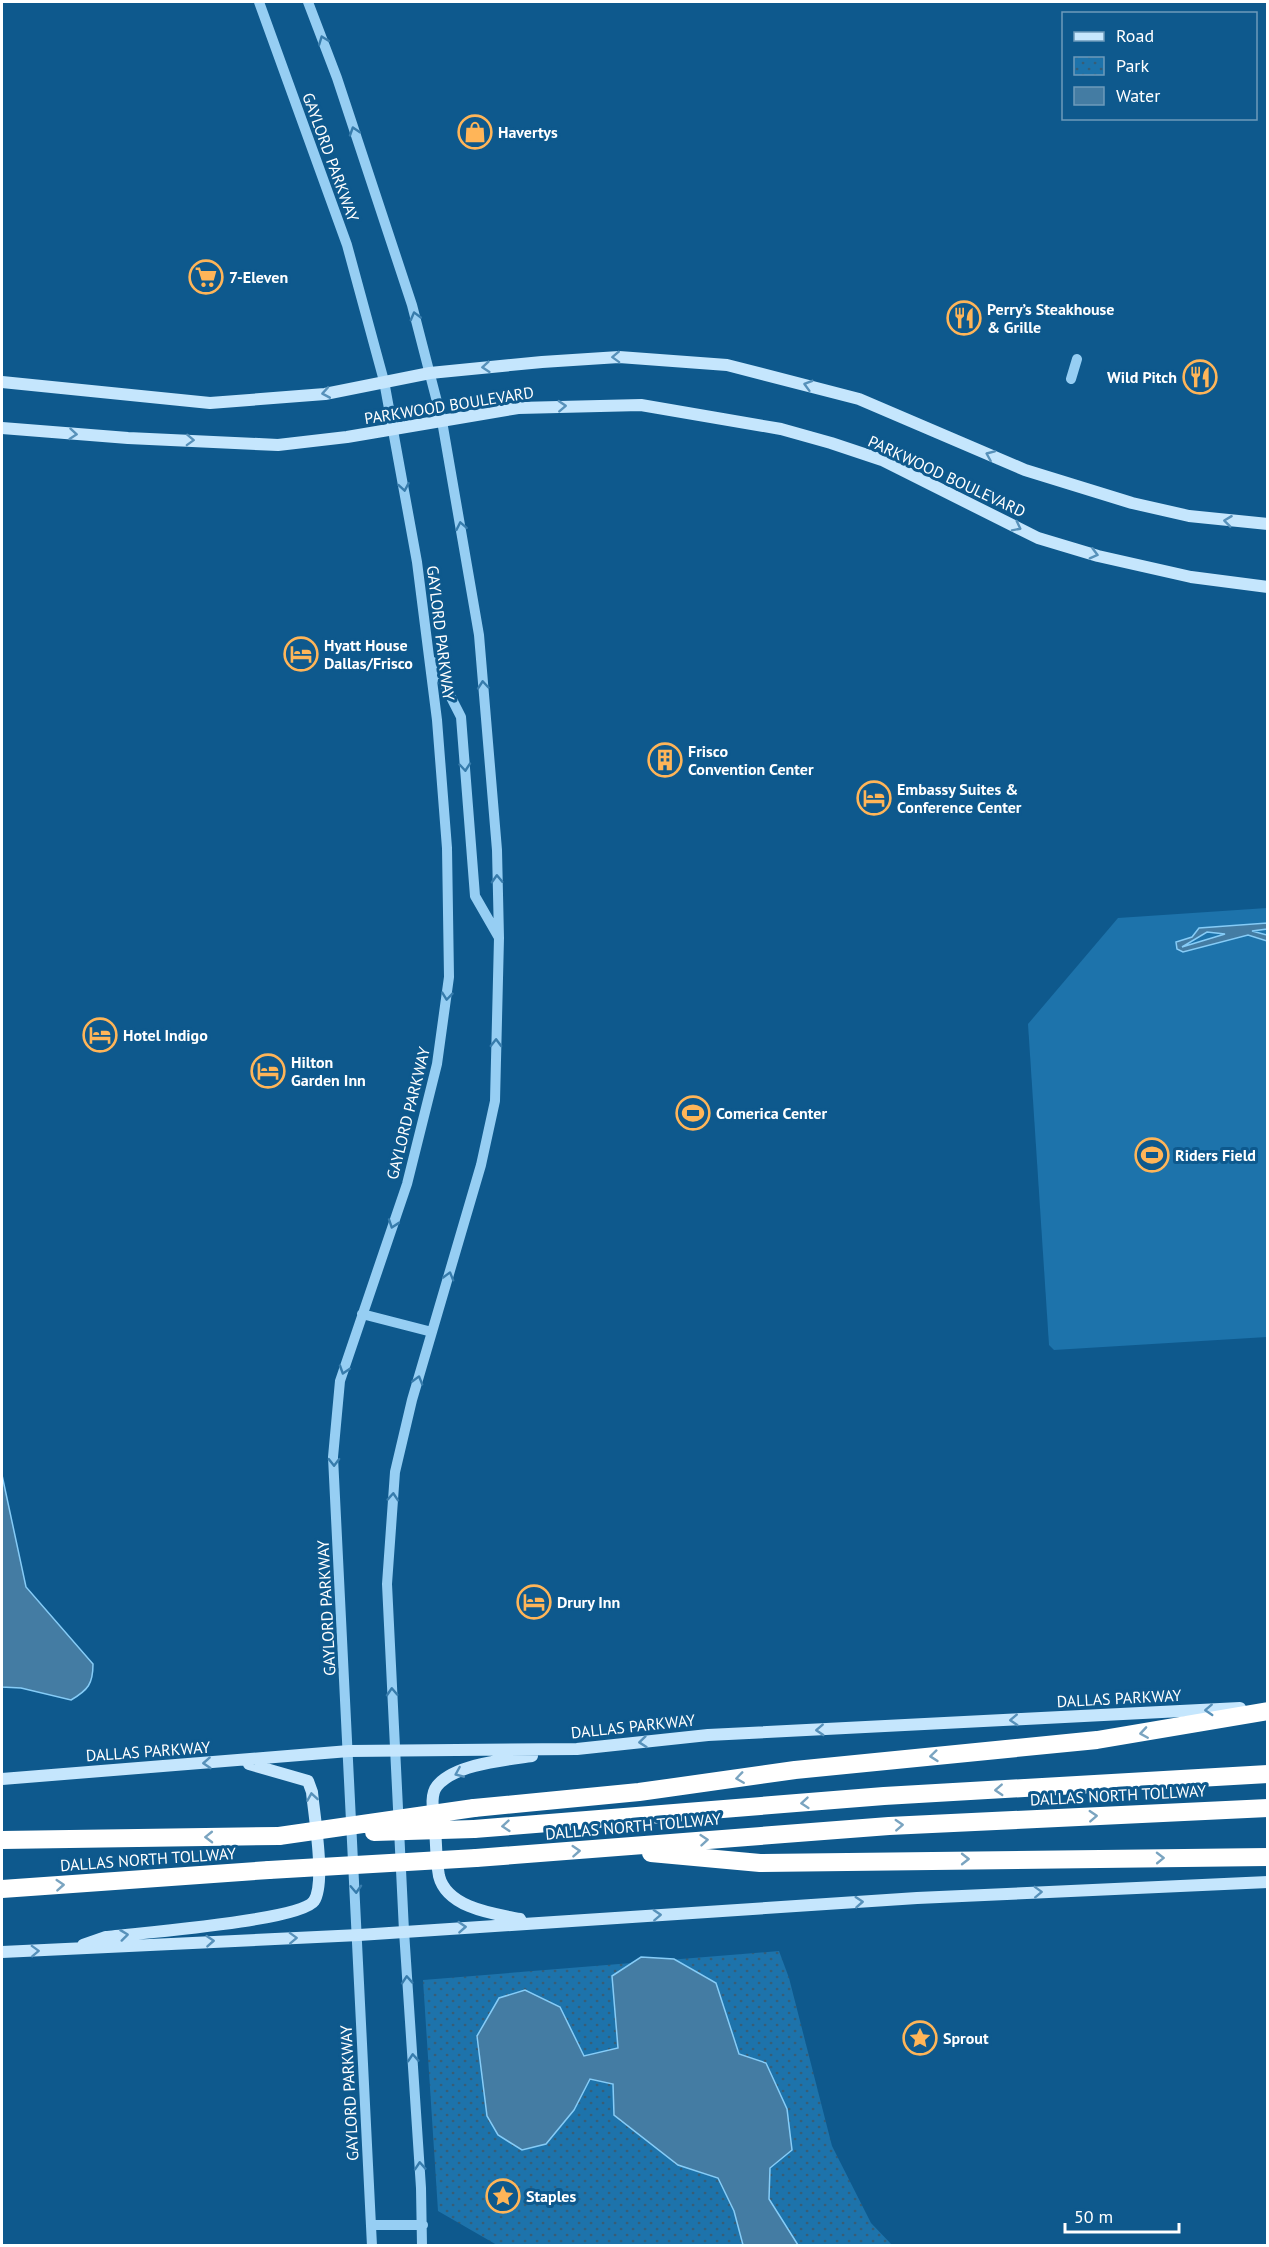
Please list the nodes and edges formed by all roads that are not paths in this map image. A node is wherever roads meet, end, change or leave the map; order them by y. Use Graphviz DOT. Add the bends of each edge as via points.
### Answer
graph roads {
  1 [pos="259,2"];
  2 [pos="308,2"];
  3 [pos="1077,359"];
  4 [pos="430,373"];
  5 [pos="1071,379"];
  6 [pos="384,381"];
  7 [pos="2,382"];
  8 [pos="442,421"];
  9 [pos="2,428"];
  10 [pos="394,429"];
  11 [pos="1268,524"];
  12 [pos="1268,587"];
  13 [pos="429,653"];
  14 [pos="499,938"];
  15 [pos="362,1314"];
  16 [pos="432,1332"];
  17 [pos="1268,1709"];
  18 [pos="577,1749"];
  19 [pos="395,1750"];
  20 [pos="349,1751"];
  21 [pos="238,1761"];
  22 [pos="1268,1774"];
  23 [pos="2,1779"];
  24 [pos="1268,1808"];
  25 [pos="273,1836"];
  26 [pos="2,1840"];
  27 [pos="604,1849"];
  28 [pos="1268,1857"];
  29 [pos="1268,1882"];
  30 [pos="2,1889"];
  31 [pos="540,1922"];
  32 [pos="404,1931"];
  33 [pos="359,1935"];
  34 [pos="68,1950"];
  35 [pos="2,1952"];
  36 [pos="372,2225"];
  37 [pos="423,2225"];
  38 [pos="372,2246"];
  39 [pos="422,2246"];
  1 -- 6 [label="street, GAYLORD PARKWAY" via="348,245"];
  4 -- 2 [label="street, GAYLORD PARKWAY, one-way" via="412,305"];
  3 -- 5 [label="street"];
  4 -- 6 [label="main road, PARKWOOD BOULEVARD"];
  4 -- 8 [label="street, GAYLORD PARKWAY"];
  11 -- 4 [label="main road, PARKWOOD BOULEVARD, one-way" via="1189,516 1120,500 1025,470 860,399 727,364 619,357"];
  6 -- 7 [label="main road, PARKWOOD BOULEVARD, one-way" via="325,394 210,403"];
  6 -- 10 [label="street, GAYLORD PARKWAY"];
  8 -- 10 [label="main road, PARKWOOD BOULEVARD"];
  8 -- 12 [label="main road, PARKWOOD BOULEVARD, one-way" via="518,408 641,405 781,429 882,460 1038,538 1191,577"];
  14 -- 8 [label="street, GAYLORD PARKWAY, one-way" via="497,850 479,635"];
  9 -- 10 [label="main road, PARKWOOD BOULEVARD, one-way" via="278,445"];
  10 -- 13 [label="street, GAYLORD PARKWAY, one-way"];
  13 -- 14 [label="street, one-way" via="461,717 475,896"];
  13 -- 15 [label="street, GAYLORD PARKWAY, one-way" via="447,848 450,937 445,1013 432,1090 407,1184"];
  16 -- 14 [label="street, GAYLORD PARKWAY, one-way" via="481,1165 495,1101"];
  15 -- 16 [label="street"];
  15 -- 20 [label="street, GAYLORD PARKWAY, one-way" via="340,1382 333,1457"];
  19 -- 16 [label="street, GAYLORD PARKWAY, one-way" via="387,1584 394,1472"];
  17 -- 18 [label="main road, DALLAS PARKWAY, one-way" via="708,1735"];
  17 -- 25 [label="highway, one-way, bridge" via="1097,1740 795,1770"];
  18 -- 19 [label="main road, DALLAS PARKWAY"];
  18 -- 31 [label="main road, one-way" via="495,1761 454,1773 436,1787 433,1799 440,1878 449,1893 482,1912"];
  19 -- 20 [label="main road, DALLAS PARKWAY"];
  19 -- 32 [label="street, GAYLORD PARKWAY"];
  20 -- 21 [label="main road, DALLAS PARKWAY"];
  20 -- 33 [label="street, GAYLORD PARKWAY, one-way"];
  21 -- 23 [label="main road, DALLAS PARKWAY, one-way"];
  34 -- 21 [label="main road, one-way" via="106,1937 266,1918 304,1910 314,1901 319,1885 308,1781"];
  22 -- 25 [label="highway, DALLAS NORTH TOLLWAY, one-way, bridge" via="884,1796 474,1829"];
  27 -- 24 [label="highway, DALLAS NORTH TOLLWAY, one-way" via="889,1826"];
  25 -- 26 [label="highway, DALLAS NORTH TOLLWAY, one-way"];
  27 -- 28 [label="highway, one-way" via="760,1863"];
  30 -- 27 [label="highway, DALLAS NORTH TOLLWAY, one-way, bridge"];
  31 -- 29 [label="main road, one-way" via="917,1898"];
  32 -- 31 [label="main road, one-way"];
  32 -- 33 [label="main road"];
  37 -- 32 [label="street, GAYLORD PARKWAY, one-way"];
  34 -- 33 [label="main road, one-way"];
  33 -- 36 [label="street, GAYLORD PARKWAY" via="357,1967"];
  35 -- 34 [label="main road, one-way"];
  36 -- 37 [label="street"];
  36 -- 38 [label="street, GAYLORD PARKWAY"];
  37 -- 39 [label="street, GAYLORD PARKWAY"];
}
